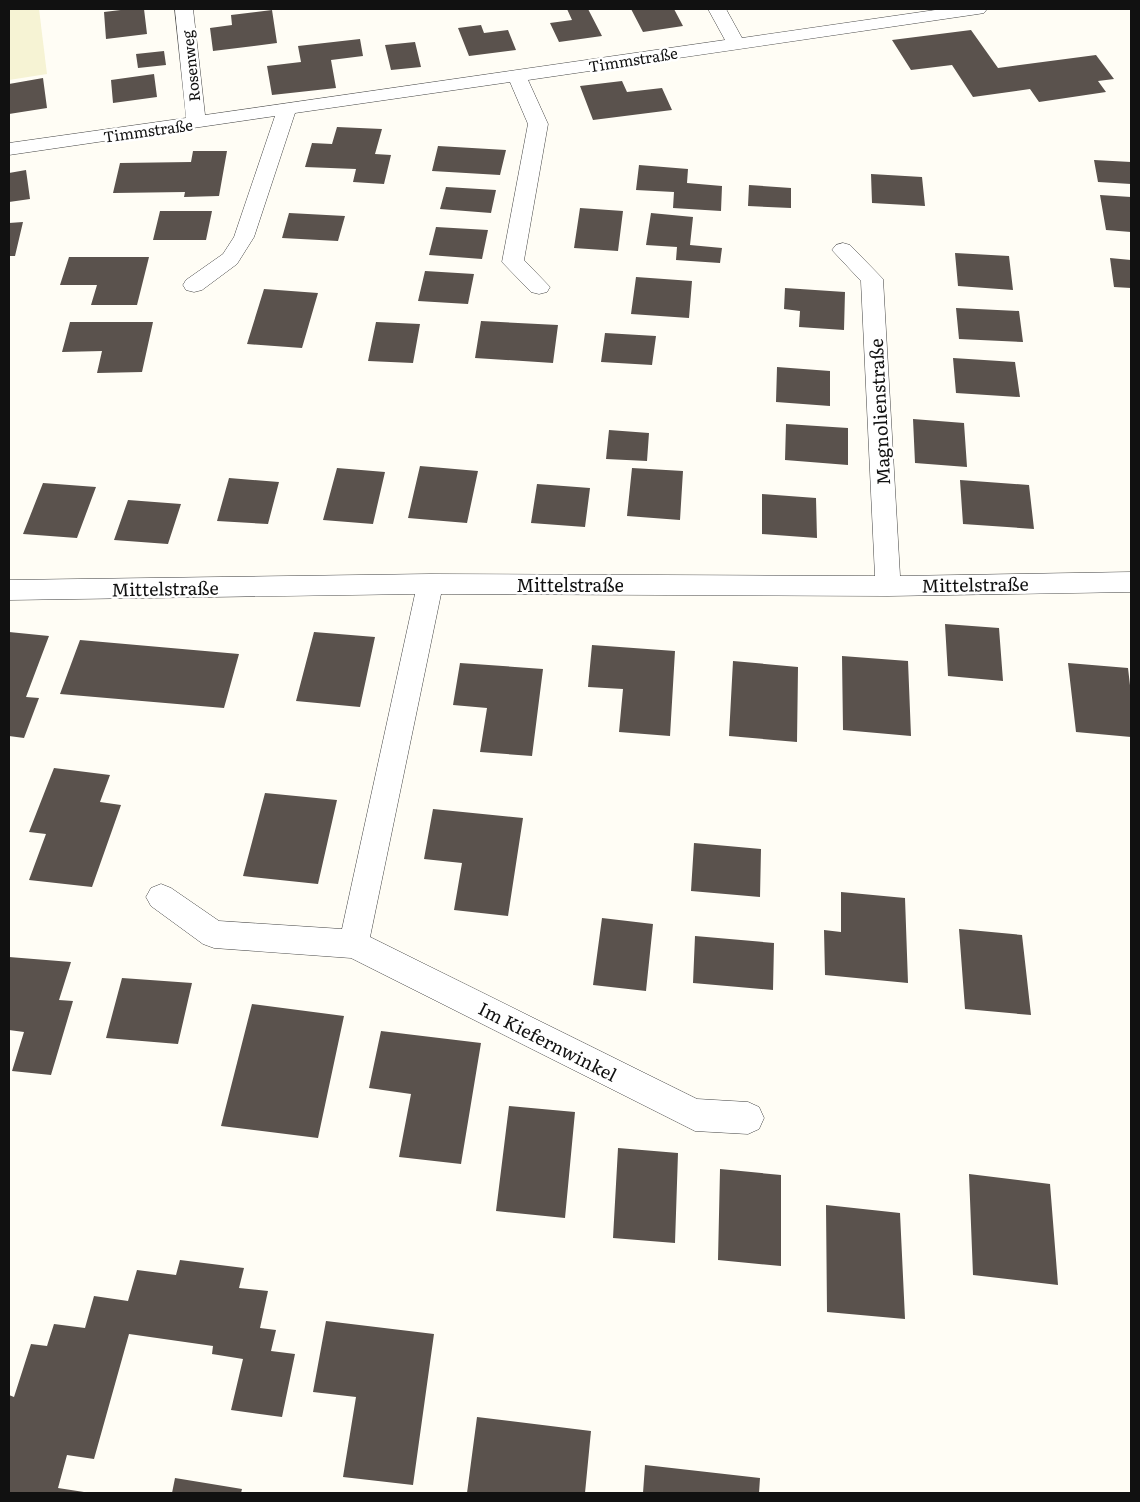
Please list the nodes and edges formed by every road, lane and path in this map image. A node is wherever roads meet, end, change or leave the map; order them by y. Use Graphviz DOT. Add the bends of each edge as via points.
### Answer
graph roads {
  1 [pos="184,9"];
  2 [pos="717,9"];
  3 [pos="978,9"];
  4 [pos="736,43"];
  5 [pos="517,76"];
  6 [pos="287,110"];
  7 [pos="196,123"];
  8 [pos="9,149"];
  9 [pos="843,250"];
  10 [pos="194,285"];
  11 [pos="539,287"];
  12 [pos="1131,582"];
  13 [pos="430,584"];
  14 [pos="888,586"];
  15 [pos="9,590"];
  16 [pos="161,896"];
  17 [pos="354,944"];
  18 [pos="748,1118"];
  1 -- 7 [label="street, Rosenweg"];
  2 -- 4 [label="street"];
  3 -- 4 [label="street, Timmstraße"];
  4 -- 5 [label="street, Timmstraße"];
  5 -- 6 [label="street, Timmstraße"];
  5 -- 11 [label="street" via="538,124 513,262"];
  6 -- 7 [label="street, Timmstraße"];
  6 -- 10 [label="street" via="244,237 230,259"];
  7 -- 8 [label="street, Timmstraße"];
  9 -- 14 [label="street, Magnolienstraße" via="872,279"];
  12 -- 14 [label="street, Mittelstraße"];
  13 -- 14 [label="street, Mittelstraße"];
  13 -- 15 [label="street, Mittelstraße"];
  13 -- 17 [label="street"];
  16 -- 17 [label="street, Im Kiefernwinkel" via="214,934"];
  17 -- 18 [label="street, Im Kiefernwinkel" via="695,1115"];
}
